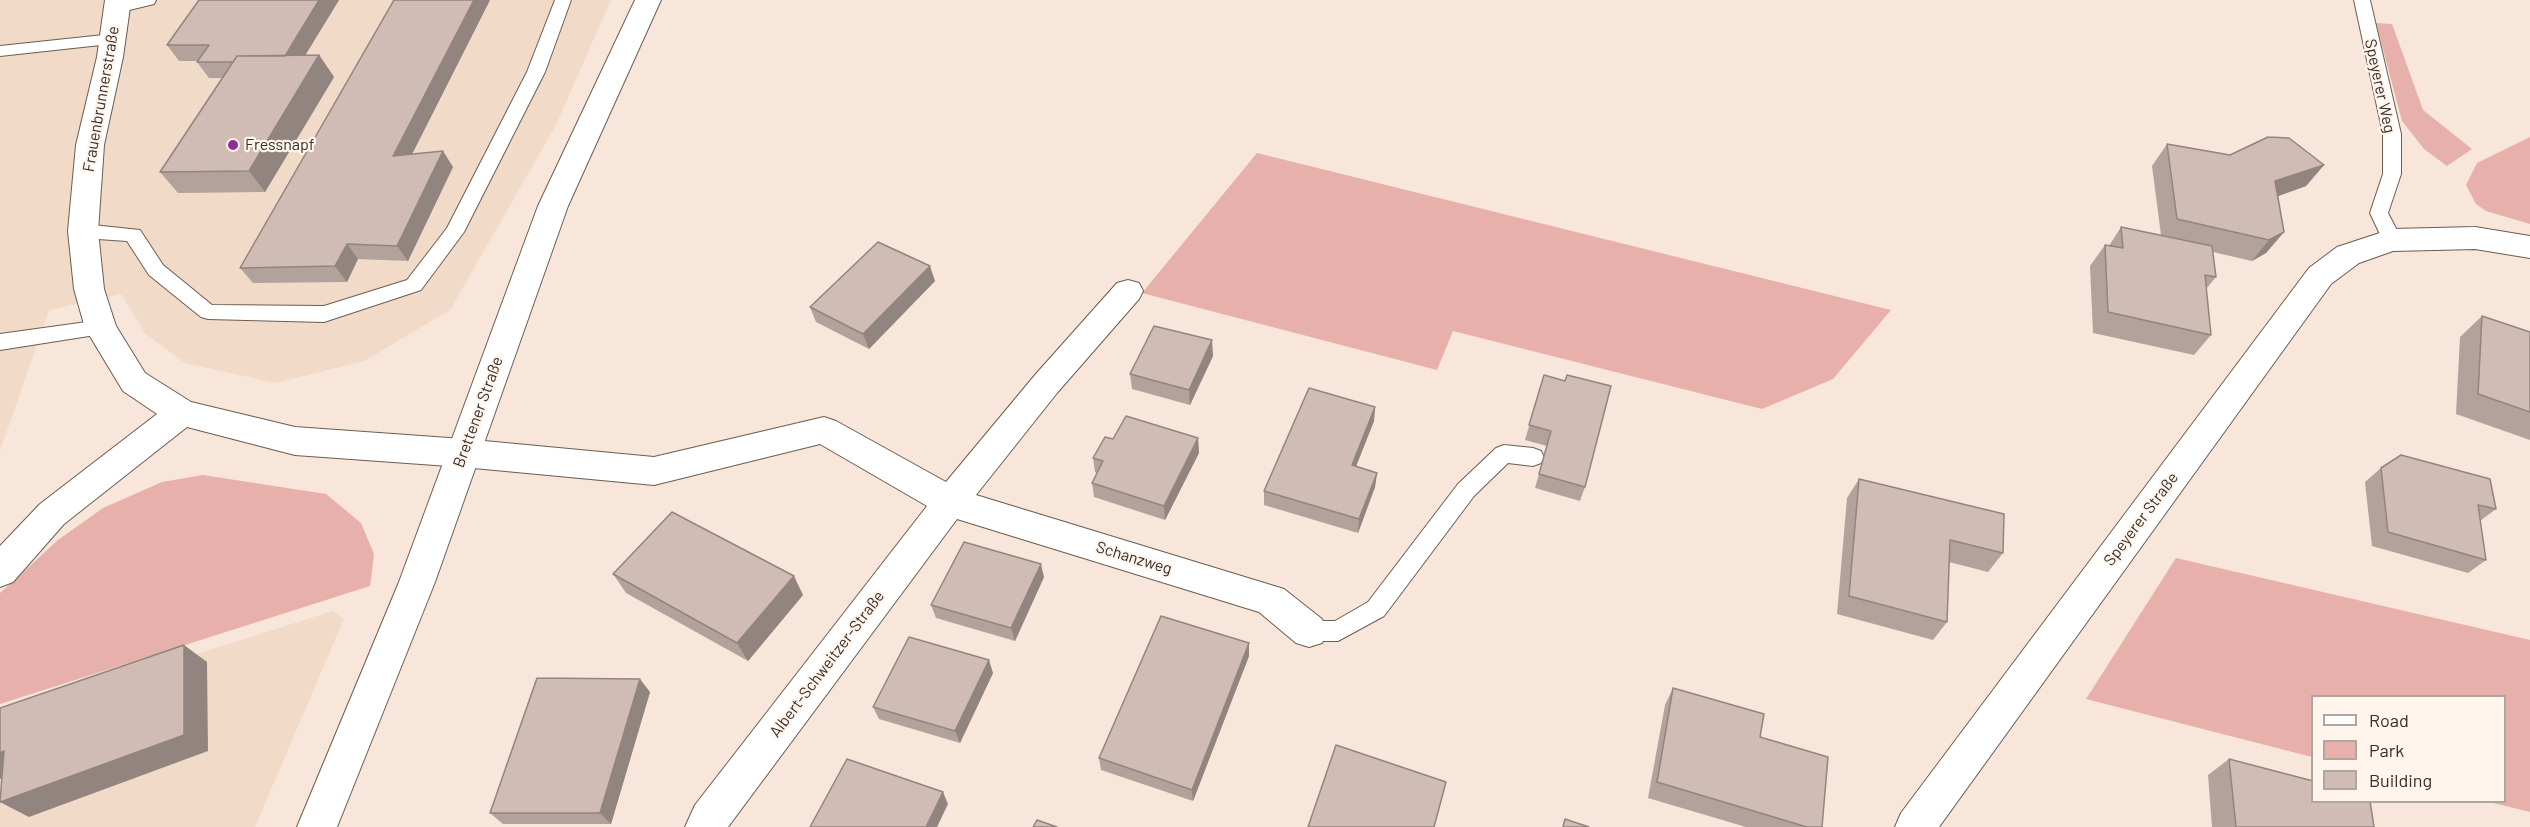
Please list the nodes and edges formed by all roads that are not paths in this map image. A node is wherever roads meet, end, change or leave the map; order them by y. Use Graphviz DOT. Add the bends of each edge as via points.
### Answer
graph roads {
  1 [pos="148,0"];
  2 [pos="563,0"];
  3 [pos="648,0"];
  4 [pos="2362,0"];
  5 [pos="118,4"];
  6 [pos="112,39"];
  7 [pos="0,51"];
  8 [pos="83,231"];
  9 [pos="2392,240"];
  10 [pos="2530,247"];
  11 [pos="1128,291"];
  12 [pos="100,328"];
  13 [pos="0,342"];
  14 [pos="182,413"];
  15 [pos="463,453"];
  16 [pos="1533,457"];
  17 [pos="950,502"];
  18 [pos="0,571"];
  19 [pos="1309,632"];
  20 [pos="317,827"];
  21 [pos="705,827"];
  22 [pos="1915,827"];
  1 -- 5 [label="lane"];
  2 -- 8 [label="lane" via="536,72 455,232 414,285 324,314 208,312 156,270 133,235"];
  3 -- 15 [label="street, Brettener Straße" via="553,206"];
  4 -- 9 [label="lane, Speyerer Weg" via="2391,134 2392,174 2379,213"];
  5 -- 6 [label="street, Frauenbrunnerstraße"];
  6 -- 7 [label="lane"];
  6 -- 8 [label="street, Frauenbrunnerstraße" via="90,145"];
  8 -- 12 [label="street, Frauenbrunnerstraße" via="89,289"];
  9 -- 10 [label="street, Speyerer Straße" via="2475,238"];
  9 -- 22 [label="street, Speyerer Straße" via="2348,255 2320,276"];
  11 -- 17 [label="street, Albert-Schweitzer-Straße"];
  12 -- 13 [label="lane"];
  12 -- 14 [label="street, Frauenbrunnerstraße" via="134,382"];
  14 -- 15 [label="street, Frauenbrunnerstraße" via="296,441"];
  14 -- 18 [label="street" via="52,514"];
  15 -- 17 [label="street" via="654,471 824,430"];
  15 -- 20 [label="street, Brettener Straße" via="417,582"];
  16 -- 19 [label="lane" via="1504,454 1466,490 1376,609 1338,631"];
  17 -- 19 [label="street, Schanzweg" via="1271,600"];
  17 -- 21 [label="street, Albert-Schweitzer-Straße"];
}
